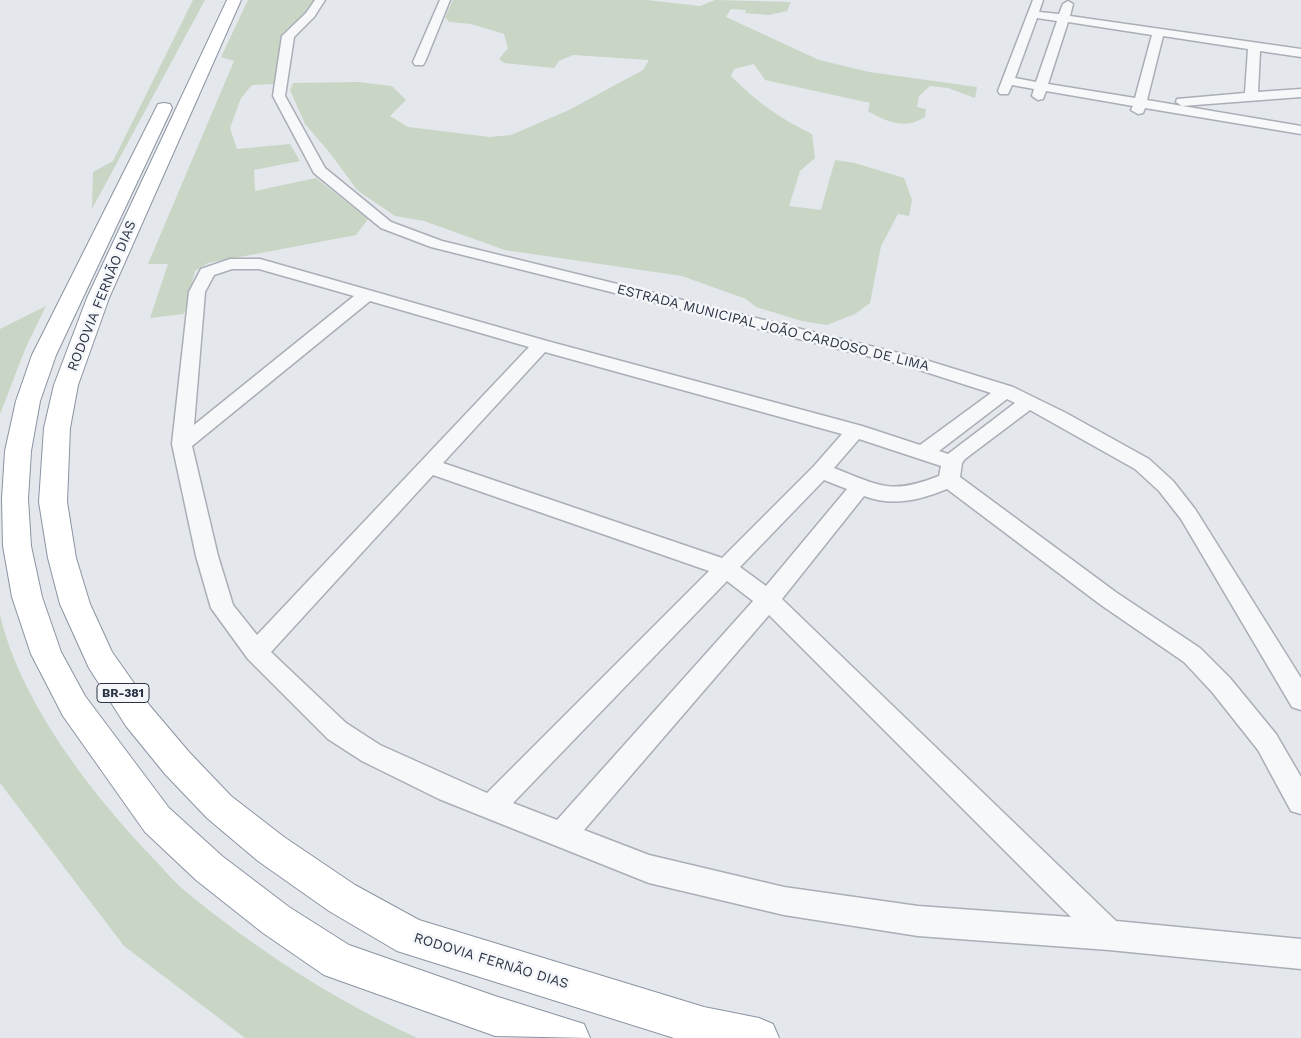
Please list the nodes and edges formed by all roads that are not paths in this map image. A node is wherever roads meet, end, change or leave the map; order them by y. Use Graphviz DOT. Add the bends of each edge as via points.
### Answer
graph roads {
  1 [pos="214,0"];
  2 [pos="234,0"];
  3 [pos="320,0"];
  4 [pos="445,0"];
  5 [pos="1038,0"];
  6 [pos="1068,4"];
  7 [pos="1033,14"];
  8 [pos="1064,18"];
  9 [pos="1158,32"];
  10 [pos="1254,46"];
  11 [pos="1301,53"];
  12 [pos="419,62"];
  13 [pos="1040,91"];
  14 [pos="1301,93"];
  15 [pos="1251,96"];
  16 [pos="1140,106"];
  17 [pos="1171,107"];
  18 [pos="1301,130"];
  19 [pos="368,294"];
  20 [pos="540,345"];
  21 [pos="1006,391"];
  22 [pos="1029,402"];
  23 [pos="855,431"];
  24 [pos="182,444"];
  25 [pos="923,453"];
  26 [pos="429,466"];
  27 [pos="821,471"];
  28 [pos="950,471"];
  29 [pos="860,487"];
  30 [pos="724,567"];
  31 [pos="768,600"];
  32 [pos="256,652"];
  33 [pos="1301,700"];
  34 [pos="1301,802"];
  35 [pos="490,807"];
  36 [pos="562,835"];
  37 [pos="1109,935"];
  38 [pos="1301,954"];
  39 [pos="570,1038"];
  40 [pos="759,1038"];
  1 -- 39 [label="highway, RODOVIA FERNÃO DIAS" via="44,355 28,402 18,451 17,546 30,605 46,654 85,722 157,820 209,868 276,920 338,961 495,1016"];
  2 -- 40 [label="highway, RODOVIA FERNÃO DIAS / BR-381" via="98,298 66,385 57,428 53,502 62,558 76,604 100,658 138,716 219,807 271,849 342,898 411,937 704,1027"];
  3 -- 21 [label="street, ESTRADA MUNICIPAL JOÃO CARDOSO DE LIMA" via="288,36 279,96 319,170 386,225 437,244 914,362"];
  4 -- 12 [label="street"];
  5 -- 7 [label="street"];
  6 -- 8 [label="street"];
  7 -- 8 [label="street"];
  7 -- 13 [label="street" via="1006,86"];
  8 -- 9 [label="street"];
  8 -- 13 [label="street"];
  9 -- 10 [label="street"];
  9 -- 16 [label="street"];
  10 -- 11 [label="street"];
  10 -- 15 [label="street"];
  13 -- 16 [label="street"];
  14 -- 15 [label="street"];
  15 -- 17 [label="street" via="1190,100"];
  16 -- 17 [label="street"];
  17 -- 18 [label="street"];
  19 -- 20 [label="street"];
  19 -- 24 [label="street"];
  19 -- 24 [label="street" via="260,264 230,264 208,272 196,292"];
  20 -- 23 [label="street"];
  20 -- 26 [label="street"];
  21 -- 22 [label="street, ESTRADA MUNICIPAL JOÃO CARDOSO DE LIMA"];
  21 -- 25 [label="street"];
  22 -- 28 [label="street" via="958,454"];
  22 -- 33 [label="street, ESTRADA MUNICIPAL JOÃO CARDOSO DE LIMA" via="1142,464 1166,486 1188,514"];
  23 -- 25 [label="street"];
  23 -- 27 [label="street"];
  24 -- 32 [label="street" via="207,556 223,608"];
  25 -- 28 [label="street"];
  26 -- 30 [label="street"];
  26 -- 32 [label="street"];
  27 -- 29 [label="street"];
  27 -- 30 [label="street"];
  28 -- 29 [label="street" via="918,493 877,493"];
  28 -- 34 [label="street" via="1109,598 1192,655 1267,742"];
  29 -- 31 [label="street"];
  30 -- 31 [label="street"];
  30 -- 35 [label="street"];
  31 -- 36 [label="street"];
  31 -- 37 [label="street"];
  32 -- 35 [label="street" via="337,731 372,753"];
  35 -- 36 [label="street"];
  36 -- 37 [label="street" via="649,869 784,901 918,922"];
  37 -- 38 [label="street"];
}
